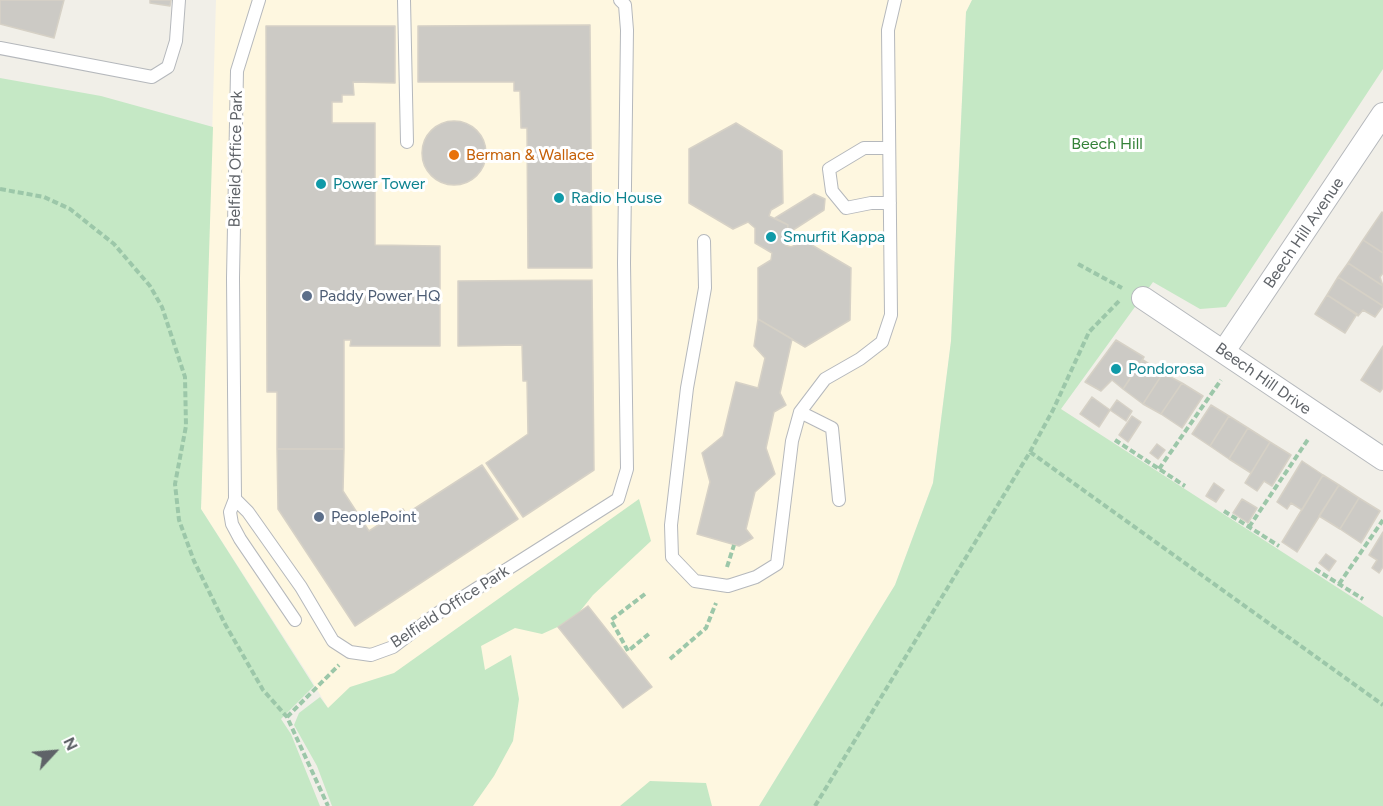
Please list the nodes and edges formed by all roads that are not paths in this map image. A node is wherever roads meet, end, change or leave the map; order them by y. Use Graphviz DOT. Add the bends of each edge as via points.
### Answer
graph roads {
  1 [pos="179,0"];
  2 [pos="259,0"];
  3 [pos="404,0"];
  4 [pos="620,0"];
  5 [pos="895,0"];
  6 [pos="0,48"];
  7 [pos="1383,114"];
  8 [pos="407,142"];
  9 [pos="889,148"];
  10 [pos="890,203"];
  11 [pos="704,241"];
  12 [pos="1130,296"];
  13 [pos="1230,355"];
  14 [pos="800,412"];
  15 [pos="1383,459"];
  16 [pos="235,499"];
  17 [pos="839,500"];
  18 [pos="295,620"];
  1 -- 6 [label="lane" via="176,41 168,67 152,77"];
  2 -- 16 [label="lane, Belfield Office Park" via="237,71 233,278"];
  3 -- 8 [label="lane"];
  4 -- 16 [label="lane, Belfield Office Park" via="625,5 627,30 627,469 618,499 435,615 393,647 371,655 350,652 333,641 301,587"];
  5 -- 9 [label="lane" via="888,30"];
  7 -- 13 [label="street, Beech Hill Avenue"];
  9 -- 10 [label="lane"];
  9 -- 10 [label="lane" via="864,148 829,169 832,191 846,208"];
  10 -- 14 [label="lane" via="891,315 882,342 825,379"];
  11 -- 14 [label="lane" via="705,288 687,387 671,525 672,557 695,581 728,586 756,577 777,564 792,441"];
  12 -- 13 [label="street, Beech Hill Drive"];
  13 -- 15 [label="street, Beech Hill Drive"];
  14 -- 17 [label="lane" via="832,428"];
  16 -- 18 [label="lane" via="230,512 232,524"];
}
